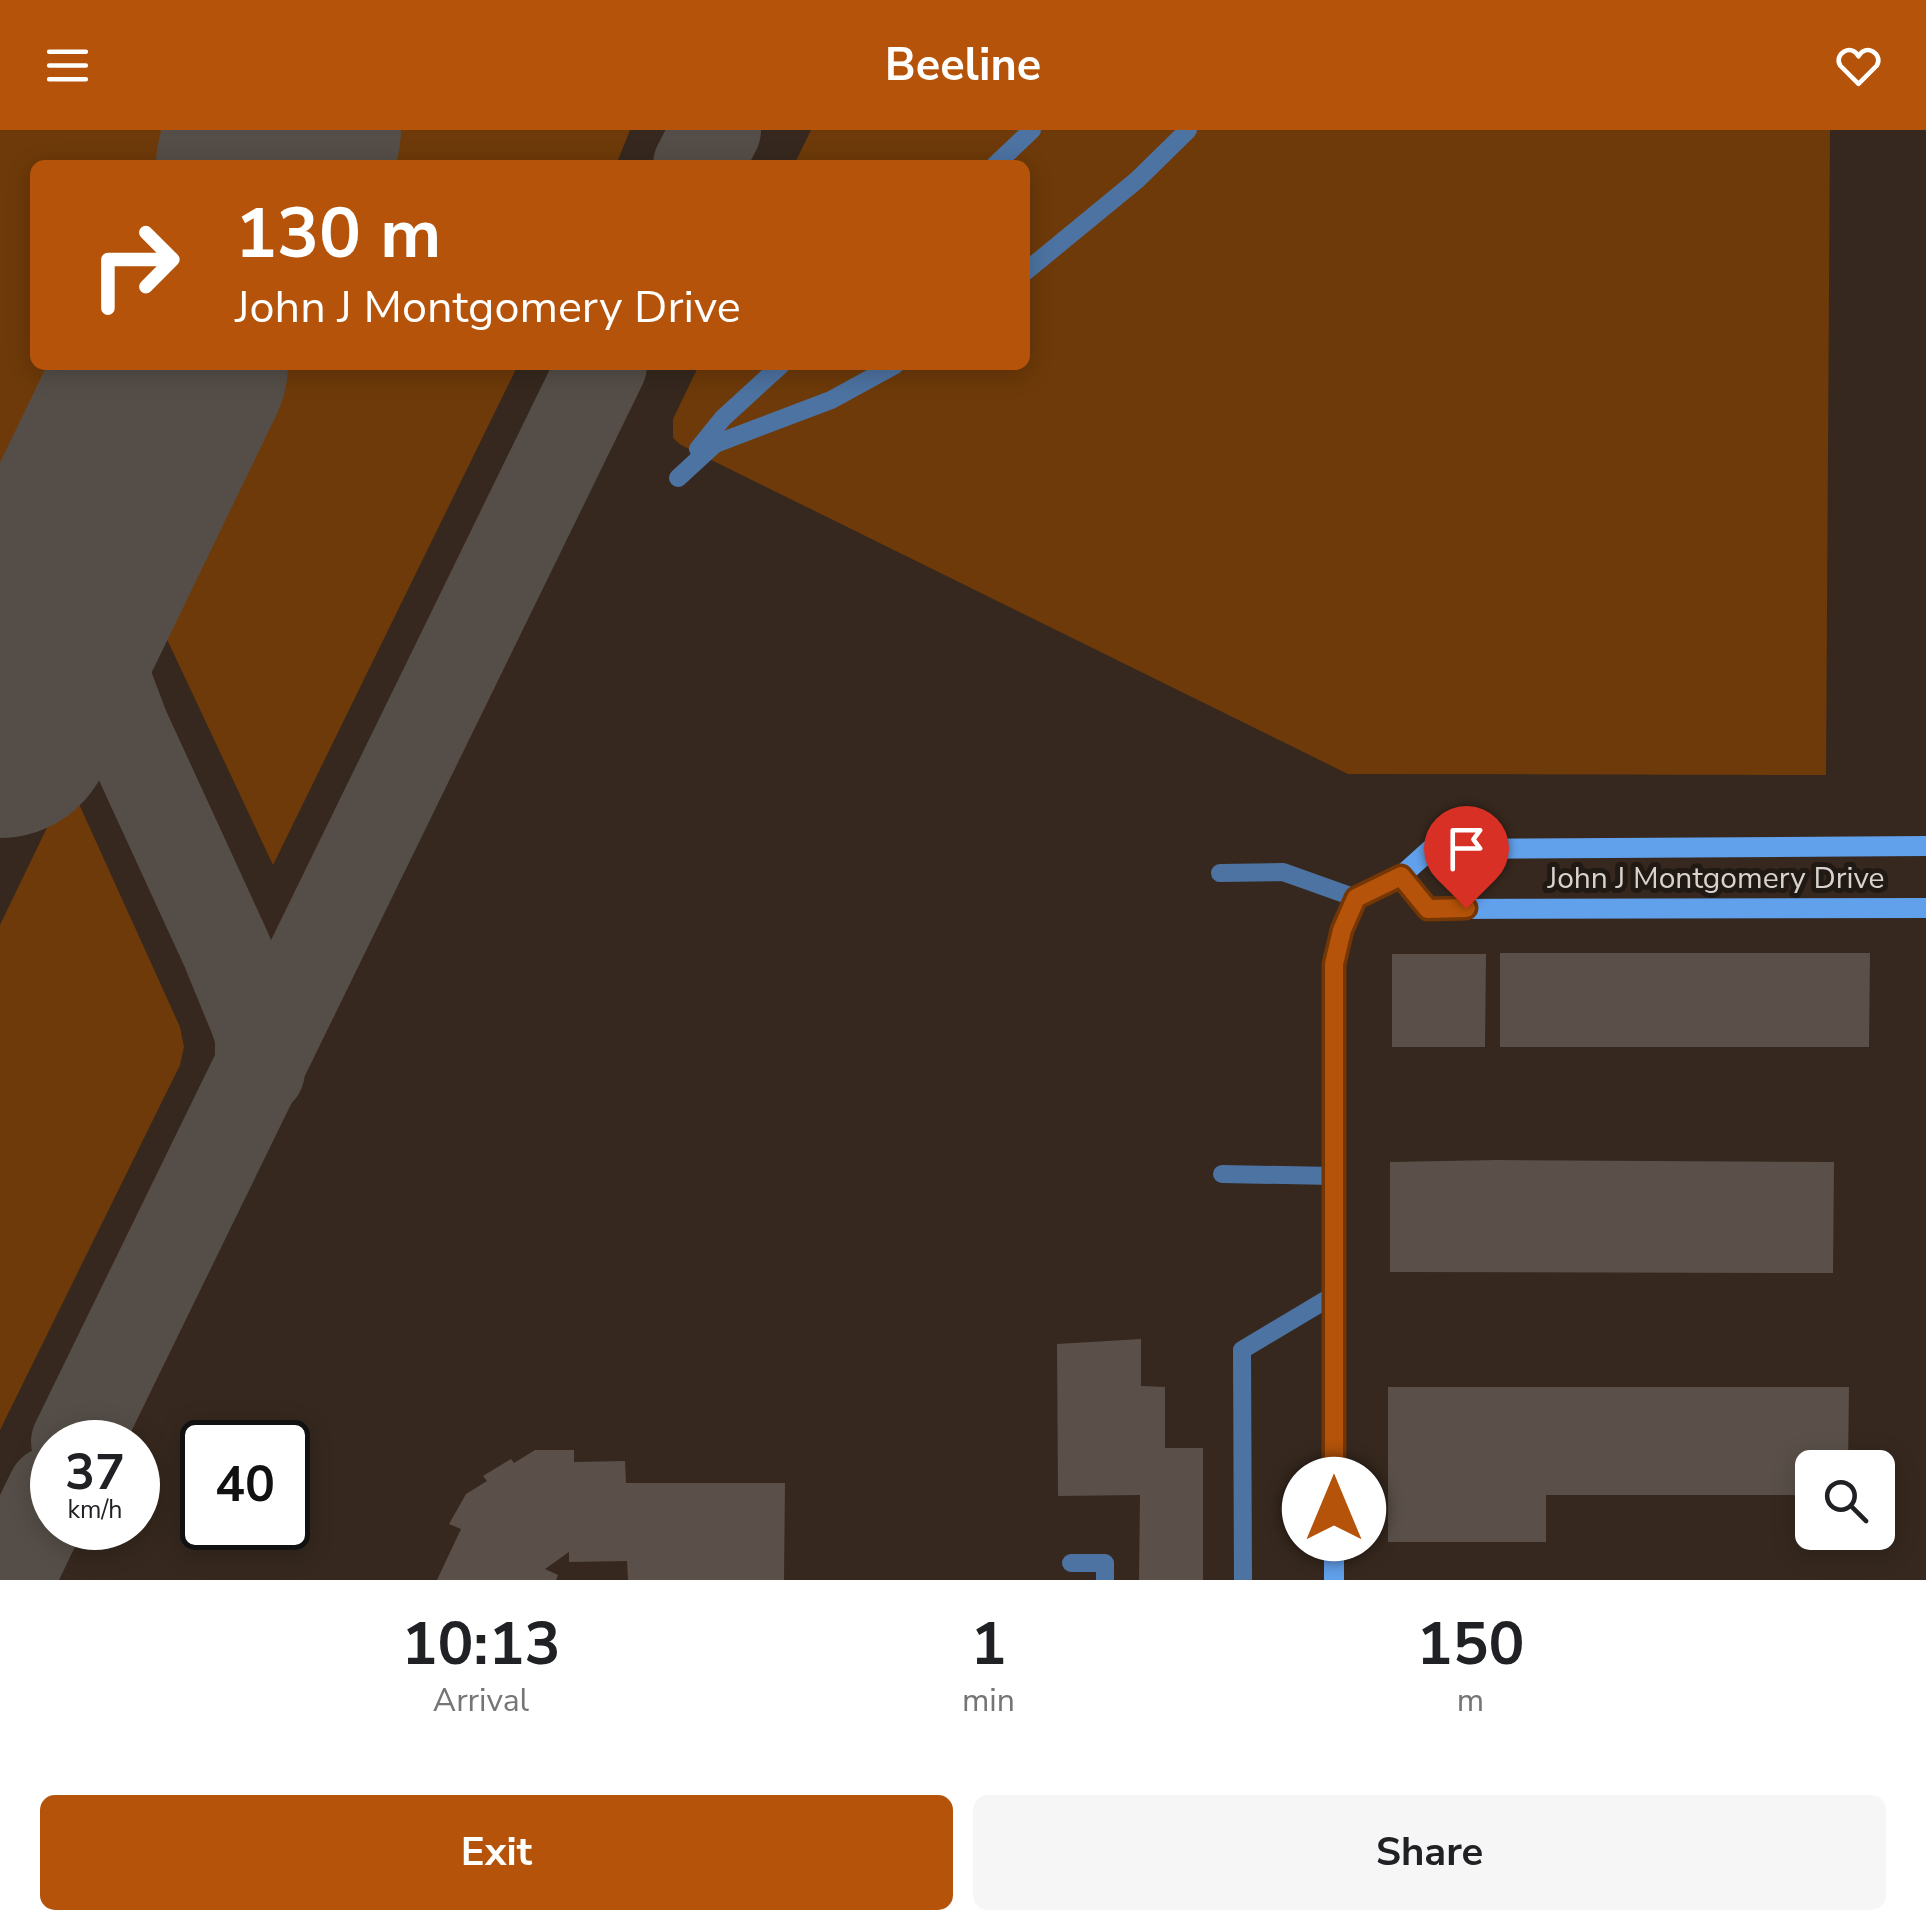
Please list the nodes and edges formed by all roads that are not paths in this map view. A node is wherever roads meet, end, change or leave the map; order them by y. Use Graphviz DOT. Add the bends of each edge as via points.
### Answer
graph roads {
  1 [pos="1032,130"];
  2 [pos="1188,130"];
  3 [pos="999,160"];
  4 [pos="1030,268"];
  5 [pos="776,370"];
  6 [pos="886,370"];
  7 [pos="758,386"];
  8 [pos="778,420"];
  9 [pos="1926,846"];
  10 [pos="1220,873"];
  11 [pos="1401,876"];
  12 [pos="1356,898"];
  13 [pos="1926,908"];
  14 [pos="1222,1174"];
  15 [pos="1334,1176"];
  16 [pos="1334,1295"];
  17 [pos="1070,1563"];
  18 [pos="1105,1580"];
  19 [pos="1243,1580"];
  20 [pos="1334,1580"];
  1 -- 3 [label="lane"];
  2 -- 4 [label="lane"];
  5 -- 7 [label="lane"];
  6 -- 8 [label="lane"];
  7 -- 8 [label="lane" via="756,412"];
  7 -- 8 [label="lane" via="722,418 678,478 715,444"];
  9 -- 11 [label="street, John J Montgomery Drive" via="1431,850"];
  10 -- 12 [label="lane" via="1283,872"];
  11 -- 12 [label="street, John J Montgomery Drive"];
  11 -- 13 [label="street, John J Montgomery Drive" via="1428,909"];
  12 -- 15 [label="street" via="1334,964"];
  14 -- 15 [label="lane"];
  15 -- 16 [label="street"];
  16 -- 19 [label="lane" via="1242,1350"];
  16 -- 20 [label="street"];
  17 -- 18 [label="lane" via="1105,1563"];
}
